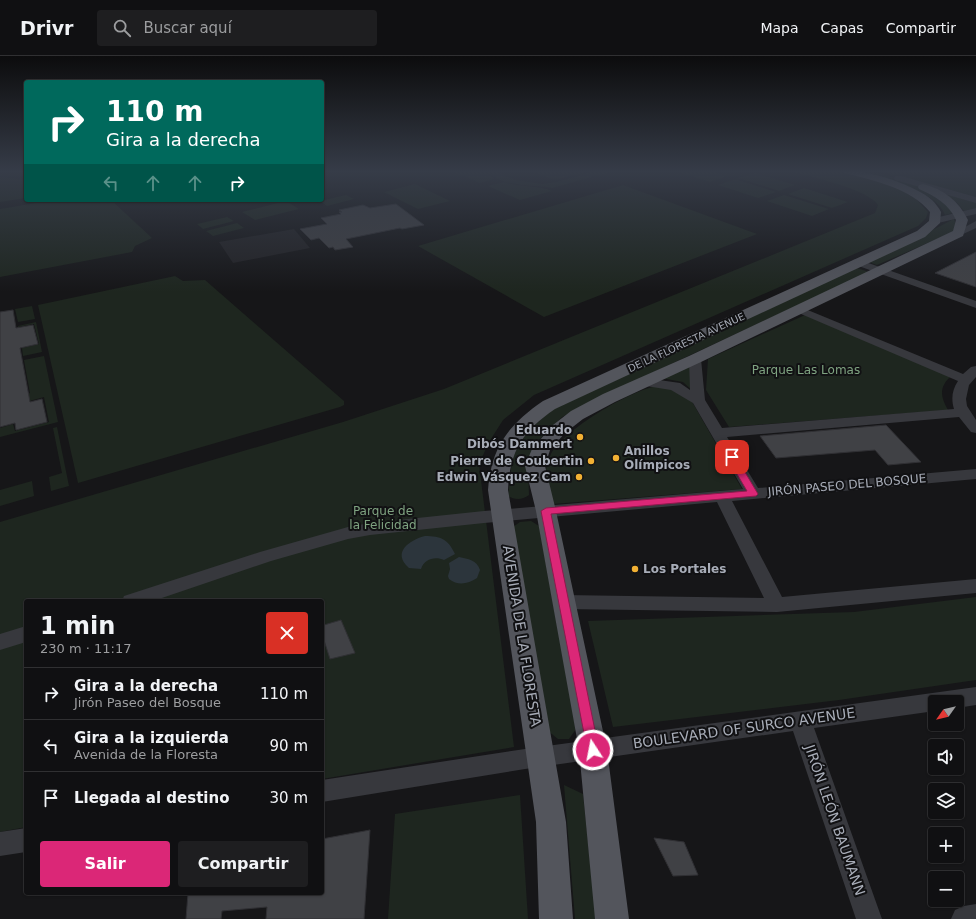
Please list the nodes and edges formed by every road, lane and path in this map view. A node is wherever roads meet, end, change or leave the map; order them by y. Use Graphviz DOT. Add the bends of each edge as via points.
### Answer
graph roads {
  1 [pos="938,211"];
  2 [pos="958,211"];
  3 [pos="975,211"];
  4 [pos="960,215"];
  5 [pos="938,220"];
  6 [pos="976,224"];
  7 [pos="960,233"];
  8 [pos="857,262"];
  9 [pos="880,270"];
  10 [pos="976,305"];
  11 [pos="798,309"];
  12 [pos="695,359"];
  13 [pos="976,370"];
  14 [pos="964,379"];
  15 [pos="645,382"];
  16 [pos="698,400"];
  17 [pos="963,412"];
  18 [pos="976,429"];
  19 [pos="718,433"];
  20 [pos="976,474"];
  21 [pos="753,494"];
  22 [pos="722,496"];
  23 [pos="546,511"];
  24 [pos="502,516"];
  25 [pos="976,586"];
  26 [pos="137,599"];
  27 [pos="563,602"];
  28 [pos="777,605"];
  29 [pos="24,635"];
  30 [pos="0,642"];
  31 [pos="976,696"];
  32 [pos="800,720"];
  33 [pos="593,750"];
  34 [pos="541,756"];
  35 [pos="324,791"];
  36 [pos="24,840"];
  37 [pos="0,844"];
  38 [pos="976,916"];
  39 [pos="556,919"];
  40 [pos="612,919"];
  41 [pos="869,919"];
  42 [pos="964,919"];
  1 -- 5 [label="main road"];
  2 -- 4 [label="main road"];
  3 -- 4 [label="street"];
  4 -- 5 [label="street"];
  4 -- 7 [label="main road"];
  5 -- 8 [label="main road, DE LA FLORESTA AVENUE" via="928,230"];
  6 -- 7 [label="street"];
  7 -- 9 [label="main road, DE LA FLORESTA AVENUE"];
  8 -- 9 [label="street"];
  8 -- 24 [label="main road, DE LA FLORESTA AVENUE" via="566,397 535,414 510,442 499,467 498,490"];
  9 -- 10 [label="street"];
  9 -- 11 [label="main road, DE LA FLORESTA AVENUE"];
  11 -- 12 [label="main road, DE LA FLORESTA AVENUE"];
  11 -- 14 [label="street"];
  12 -- 15 [label="main road"];
  12 -- 16 [label="street"];
  13 -- 14 [label="street"];
  14 -- 17 [label="street" via="958,394"];
  15 -- 16 [label="street" via="675,386"];
  15 -- 23 [label="main road" via="577,415 559,429 541,449 535,466"];
  16 -- 19 [label="street"];
  17 -- 18 [label="street"];
  17 -- 19 [label="street"];
  19 -- 21 [label="street"];
  20 -- 21 [label="street, JIRÓN PASEO DEL BOSQUE"];
  21 -- 22 [label="street, JIRÓN PASEO DEL BOSQUE"];
  22 -- 23 [label="street, JIRÓN PASEO DEL BOSQUE"];
  22 -- 28 [label="street"];
  23 -- 24 [label="street, JIRÓN PASEO DEL BOSQUE"];
  23 -- 27 [label="main road"];
  24 -- 26 [label="street, JIRÓN PASEO DEL BOSQUE" via="422,522 348,533 266,556"];
  24 -- 34 [label="main road, AVENIDA DE LA FLORESTA"];
  25 -- 28 [label="street"];
  27 -- 28 [label="street"];
  27 -- 33 [label="main road"];
  29 -- 30 [label="street"];
  31 -- 32 [label="street, BOULEVARD OF SURCO AVENUE"];
  32 -- 33 [label="street, BOULEVARD OF SURCO AVENUE"];
  32 -- 41 [label="street, JIRÓN LEÓN BAUMANN"];
  33 -- 34 [label="street, BOULEVARD OF SURCO AVENUE"];
  33 -- 40 [label="main road"];
  34 -- 35 [label="street, BOULEVARD OF SURCO AVENUE"];
  34 -- 39 [label="main road, AVENIDA DE LA FLORESTA" via="550,822"];
  36 -- 37 [label="street"];
  38 -- 42 [label="street"];
}
